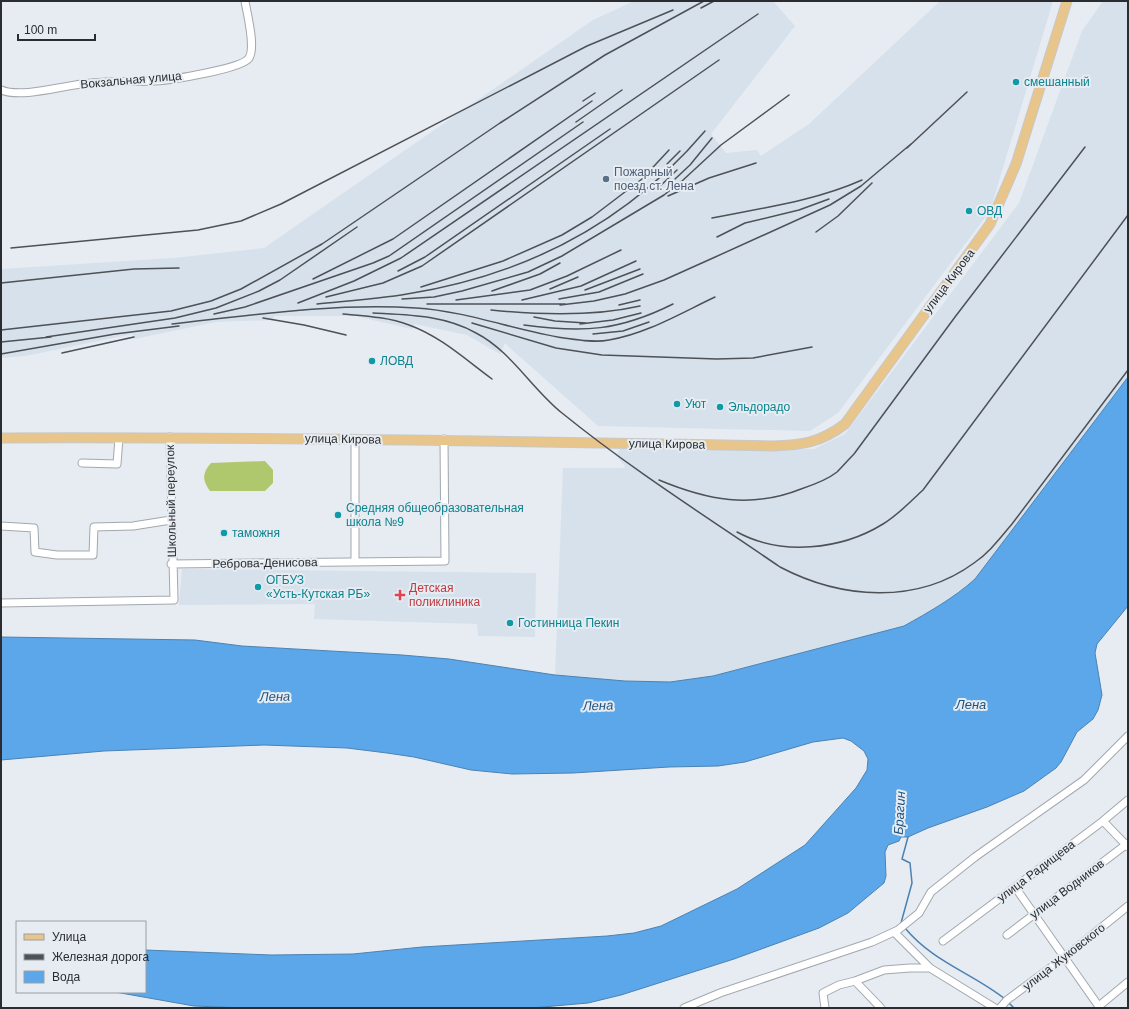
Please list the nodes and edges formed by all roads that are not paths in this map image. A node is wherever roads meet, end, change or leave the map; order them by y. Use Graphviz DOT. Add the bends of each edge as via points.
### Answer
graph roads {
  1 [pos="245,1"];
  2 [pos="1067,1"];
  3 [pos="1,90"];
  4 [pos="170,437"];
  5 [pos="1,438"];
  6 [pos="119,438"];
  7 [pos="355,439"];
  8 [pos="444,439"];
  9 [pos="82,463"];
  10 [pos="171,520"];
  11 [pos="1,526"];
  12 [pos="355,562"];
  13 [pos="171,564"];
  14 [pos="1,603"];
  15 [pos="1128,736"];
  16 [pos="1128,800"];
  17 [pos="1103,821"];
  18 [pos="1127,845"];
  19 [pos="1015,887"];
  20 [pos="1128,906"];
  21 [pos="1034,914"];
  22 [pos="896,931"];
  23 [pos="1007,935"];
  24 [pos="944,941"];
  25 [pos="1065,957"];
  26 [pos="930,968"];
  27 [pos="855,981"];
  28 [pos="1128,982"];
  29 [pos="1099,1007"];
  30 [pos="684,1008"];
  31 [pos="825,1008"];
  32 [pos="880,1008"];
  33 [pos="995,1008"];
  34 [pos="1000,1008"];
  1 -- 3 [label="street, Вокзальная улица" via="252,49 248,59 240,64 156,81 90,83 18,94"];
  2 -- 8 [label="main road, улица Кирова" via="1016,164 990,224 845,424 834,433 801,445 772,446"];
  4 -- 6 [label="main road, улица Кирова"];
  4 -- 7 [label="main road, улица Кирова"];
  4 -- 10 [label="street, Школьный переулок"];
  5 -- 6 [label="main road, улица Кирова"];
  6 -- 9 [label="street" via="117,464"];
  7 -- 8 [label="main road, улица Кирова"];
  7 -- 12 [label="street"];
  8 -- 12 [label="street, Реброва-Денисова" via="445,561"];
  10 -- 11 [label="street" via="133,526 94,527 93,555 34,552 34,528"];
  10 -- 13 [label="street, Школьный переулок"];
  12 -- 13 [label="street, Реброва-Денисова"];
  13 -- 14 [label="street" via="174,600"];
  15 -- 22 [label="street" via="1084,780 975,857 931,892 919,913"];
  16 -- 17 [label="street, улица Радищева"];
  17 -- 18 [label="street"];
  17 -- 19 [label="street, улица Радищева"];
  18 -- 21 [label="street, улица Водников"];
  19 -- 21 [label="street"];
  19 -- 24 [label="street, улица Радищева"];
  20 -- 25 [label="street, улица Жуковского"];
  21 -- 23 [label="street, улица Водников"];
  21 -- 25 [label="street"];
  22 -- 26 [label="street"];
  22 -- 30 [label="street" via="872,942 720,993"];
  25 -- 29 [label="street"];
  25 -- 34 [label="street, улица Жуковского" via="1006,1000"];
  26 -- 27 [label="street" via="884,970"];
  26 -- 33 [label="street"];
  27 -- 31 [label="street" via="823,993"];
  27 -- 32 [label="street"];
  28 -- 29 [label="street"];
}
